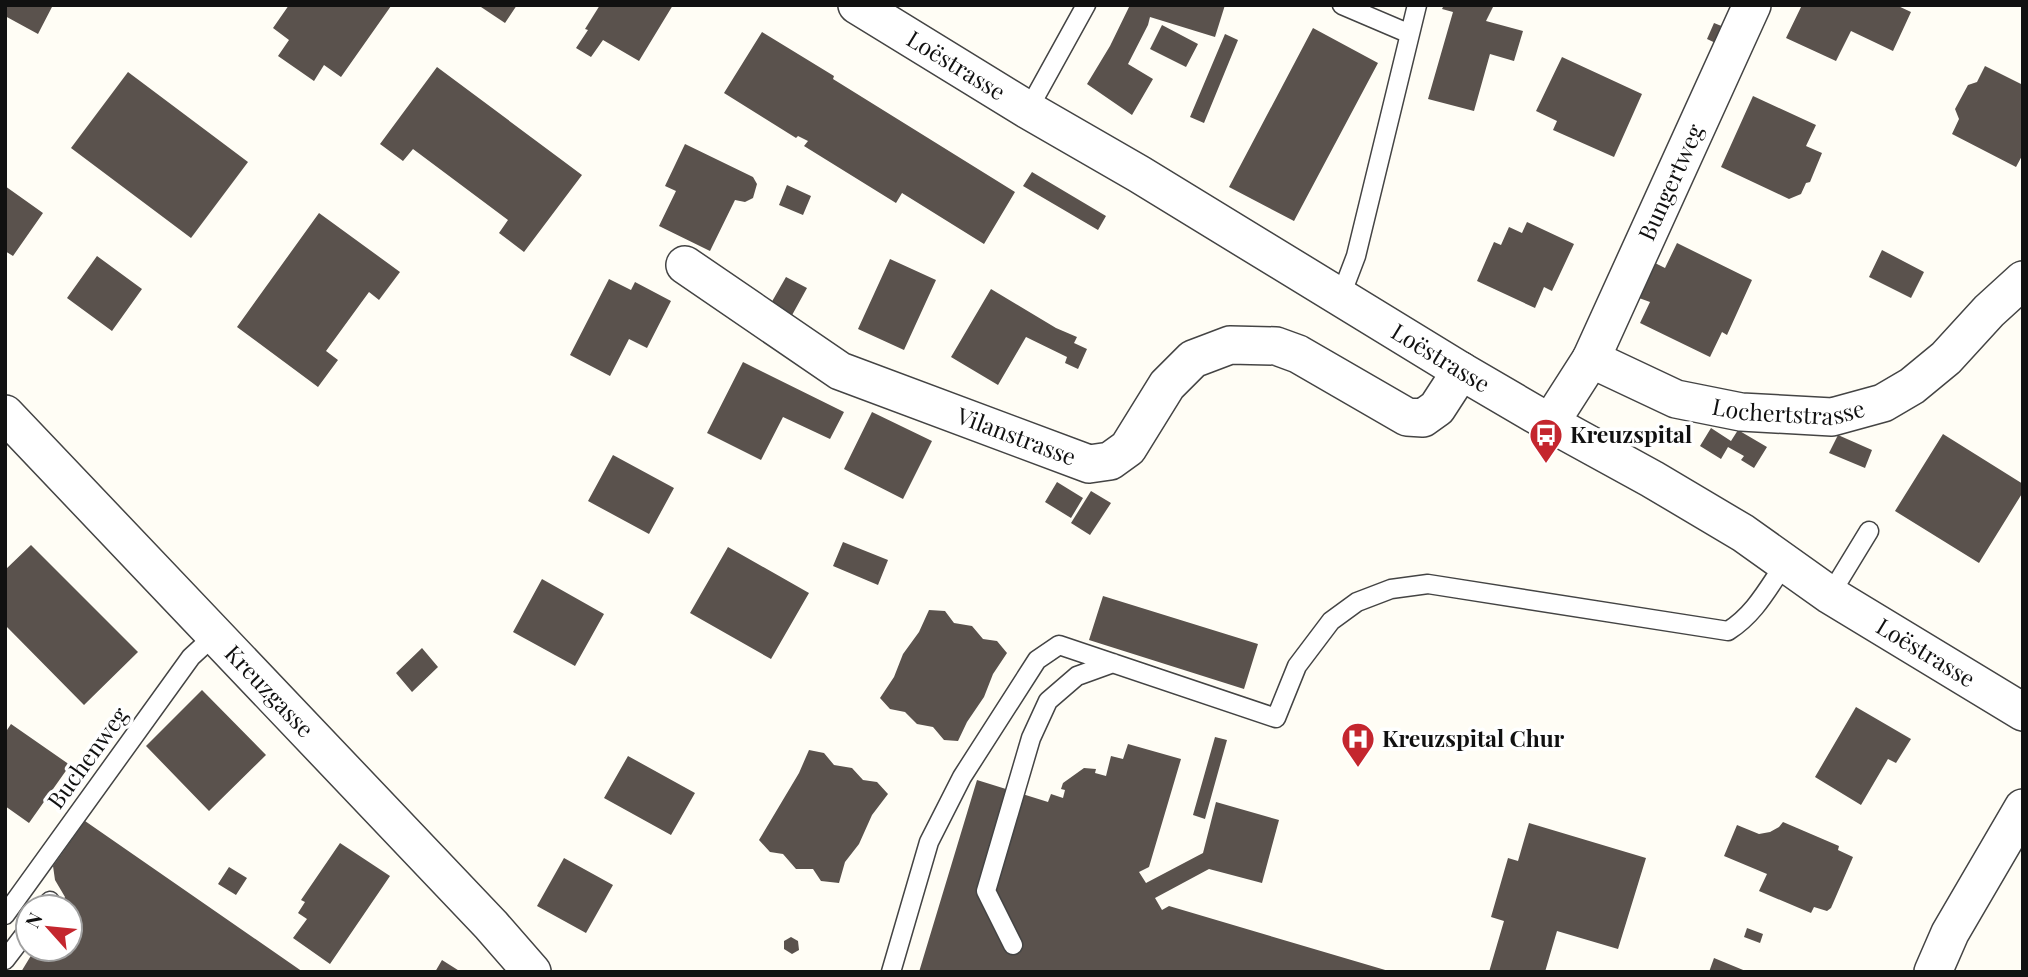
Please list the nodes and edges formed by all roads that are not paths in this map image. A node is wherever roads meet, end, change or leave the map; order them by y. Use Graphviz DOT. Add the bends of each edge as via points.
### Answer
graph roads {
  1 [pos="857,5"];
  2 [pos="1086,5"];
  3 [pos="1342,5"];
  4 [pos="1417,5"];
  5 [pos="1752,5"];
  6 [pos="1410,34"];
  7 [pos="1028,110"];
  8 [pos="685,265"];
  9 [pos="2023,280"];
  10 [pos="1339,298"];
  11 [pos="1591,359"];
  12 [pos="1461,371"];
  13 [pos="5,414"];
  14 [pos="1550,423"];
  15 [pos="1869,531"];
  16 [pos="1786,562"];
  17 [pos="1830,594"];
  18 [pos="216,634"];
  19 [pos="1113,663"];
  20 [pos="2023,712"];
  21 [pos="2023,808"];
  22 [pos="5,915"];
  23 [pos="1013,945"];
  24 [pos="532,972"];
  25 [pos="891,972"];
  26 [pos="1933,972"];
  1 -- 7 [label="street, Loëstrasse"];
  2 -- 7 [label="lane"];
  3 -- 6 [label="lane"];
  4 -- 6 [label="lane"];
  5 -- 11 [label="street, Bungertweg"];
  6 -- 10 [label="lane" via="1356,256"];
  7 -- 10 [label="street, Loëstrasse"];
  8 -- 12 [label="street, Vilanstrasse" via="840,371 1089,464 1110,461 1128,448 1167,385 1193,359 1230,345 1276,346 1298,354 1407,417 1423,418 1437,408"];
  9 -- 11 [label="street, Lochertstrasse" via="1947,358 1912,386 1883,403 1832,417 1741,412 1676,399"];
  10 -- 12 [label="street, Loëstrasse"];
  11 -- 14 [label="street"];
  12 -- 14 [label="street, Loëstrasse"];
  13 -- 18 [label="street, Kreuzgasse"];
  14 -- 16 [label="street, Loëstrasse" via="1652,479"];
  15 -- 17 [label="lane"];
  16 -- 17 [label="street, Loëstrasse"];
  16 -- 19 [label="lane" via="1755,607 1728,631 1428,584 1391,589 1357,603 1331,621 1297,666 1276,718"];
  17 -- 20 [label="street, Loëstrasse"];
  18 -- 22 [label="lane, Buchenweg" via="191,657"];
  18 -- 24 [label="street, Kreuzgasse"];
  19 -- 23 [label="lane" via="1077,676 1048,701 1031,738 986,891"];
  19 -- 25 [label="lane" via="1059,645 1037,660 962,778 929,842"];
  21 -- 26 [label="street" via="1950,933"];
}
